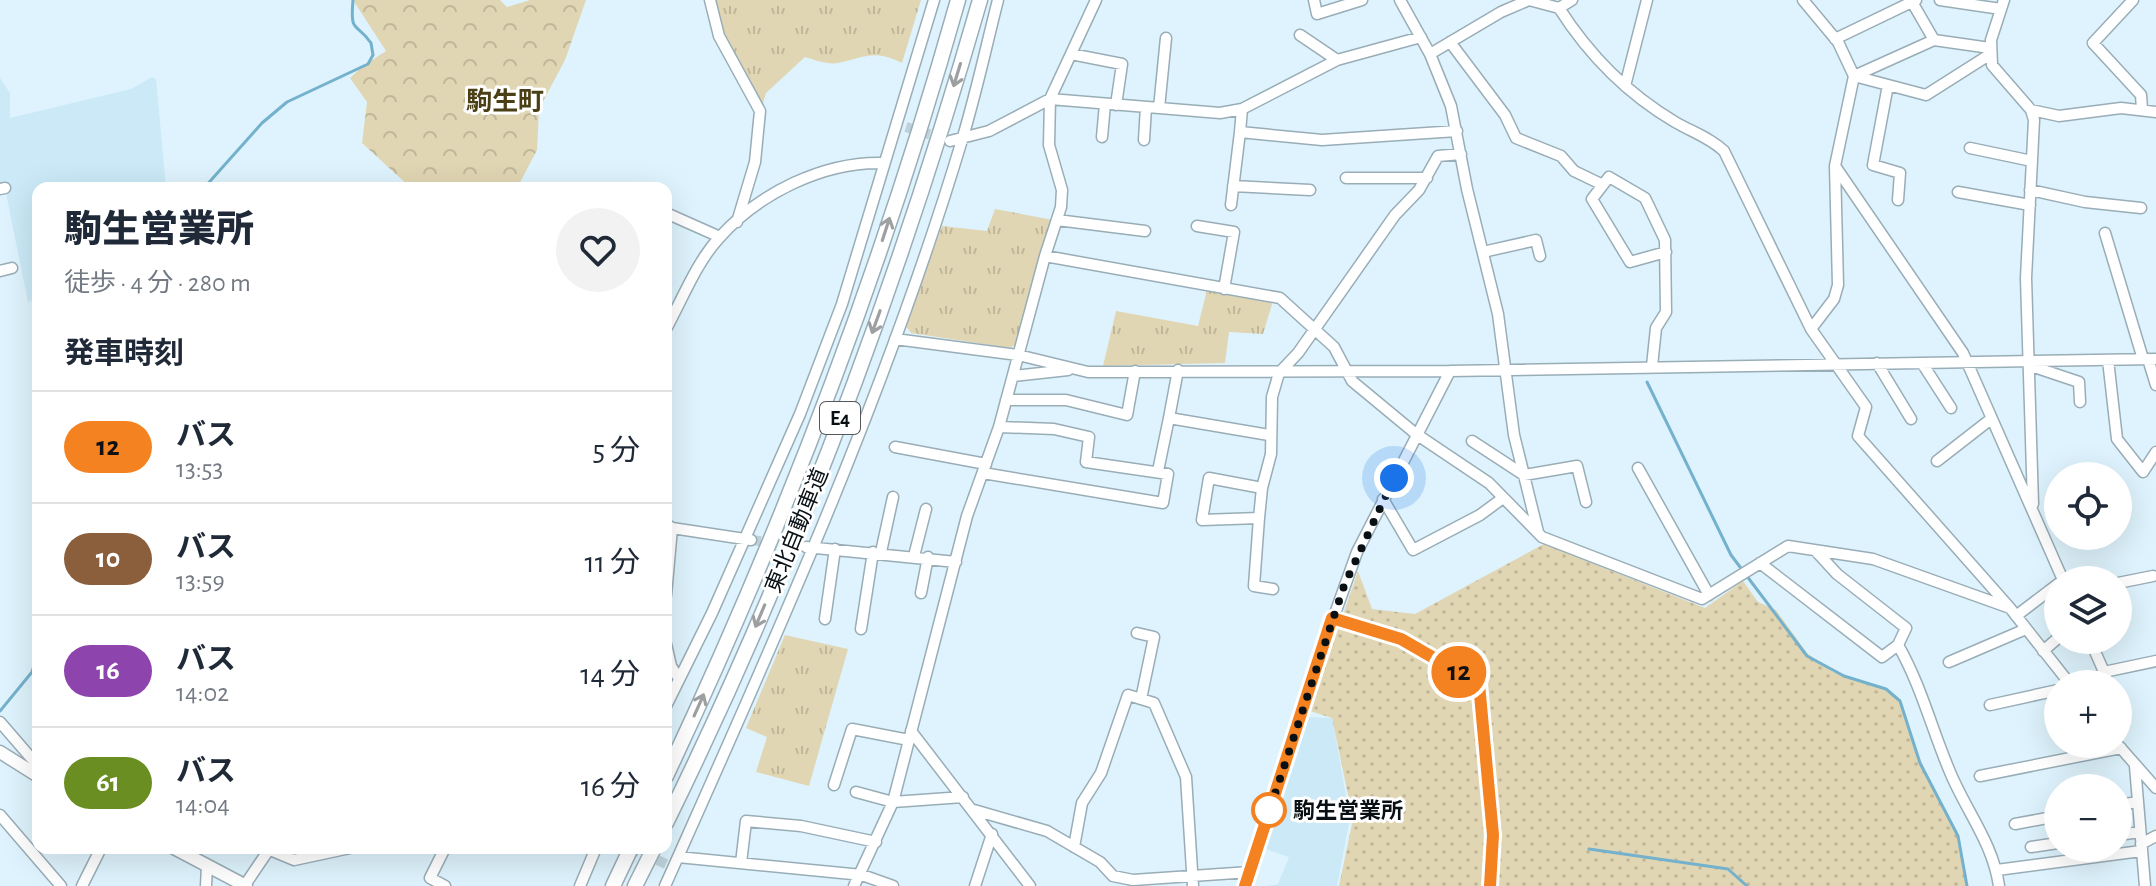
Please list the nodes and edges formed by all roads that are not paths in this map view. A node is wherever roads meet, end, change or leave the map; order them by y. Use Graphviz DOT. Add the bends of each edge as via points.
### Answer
graph roads {
  1 [pos="710,0"];
  2 [pos="934,0"];
  3 [pos="958,0"];
  4 [pos="980,0"];
  5 [pos="998,0"];
  6 [pos="1096,0"];
  7 [pos="1314,0"];
  8 [pos="1362,0"];
  9 [pos="1400,0"];
  10 [pos="1529,0"];
  11 [pos="1572,0"];
  12 [pos="1647,0"];
  13 [pos="1803,0"];
  14 [pos="1940,0"];
  15 [pos="2133,0"];
  16 [pos="1914,1"];
  17 [pos="2003,5"];
  18 [pos="1559,8"];
  19 [pos="1300,35"];
  20 [pos="1421,37"];
  21 [pos="1166,38"];
  22 [pos="1835,39"];
  23 [pos="1934,40"];
  24 [pos="1450,42"];
  25 [pos="1990,52"];
  26 [pos="1071,54"];
  27 [pos="1430,54"];
  28 [pos="1337,60"];
  29 [pos="1854,76"];
  30 [pos="1888,85"];
  31 [pos="1625,86"];
  32 [pos="1050,99"];
  33 [pos="1110,104"];
  34 [pos="1146,107"];
  35 [pos="1159,108"];
  36 [pos="1242,109"];
  37 [pos="2142,109"];
  38 [pos="2031,110"];
  39 [pos="2156,112"];
  40 [pos="1457,131"];
  41 [pos="1240,132"];
  42 [pos="1102,137"];
  43 [pos="963,139"];
  44 [pos="1144,140"];
  45 [pos="950,141"];
  46 [pos="1970,148"];
  47 [pos="1461,154"];
  48 [pos="2032,161"];
  49 [pos="884,163"];
  50 [pos="1835,166"];
  51 [pos="1346,178"];
  52 [pos="1427,178"];
  53 [pos="1601,184"];
  54 [pos="1233,186"];
  55 [pos="1310,190"];
  56 [pos="2030,190"];
  57 [pos="1958,192"];
  58 [pos="1898,200"];
  59 [pos="1231,205"];
  60 [pos="2030,205"];
  61 [pos="2141,208"];
  62 [pos="672,216"];
  63 [pos="1057,220"];
  64 [pos="737,222"];
  65 [pos="1197,226"];
  66 [pos="1145,231"];
  67 [pos="2105,233"];
  68 [pos="720,237"];
  69 [pos="1483,252"];
  70 [pos="1666,252"];
  71 [pos="1045,256"];
  72 [pos="1540,256"];
  73 [pos="12,268"];
  74 [pos="0,271"];
  75 [pos="1224,289"];
  76 [pos="672,319"];
  77 [pos="1316,328"];
  78 [pos="1811,329"];
  79 [pos="895,339"];
  80 [pos="1018,355"];
  81 [pos="2149,359"];
  82 [pos="2108,360"];
  83 [pos="1836,363"];
  84 [pos="1877,363"];
  85 [pos="1922,363"];
  86 [pos="1965,363"];
  87 [pos="2030,364"];
  88 [pos="1652,366"];
  89 [pos="1078,369"];
  90 [pos="1507,369"];
  91 [pos="1178,370"];
  92 [pos="1135,371"];
  93 [pos="1450,371"];
  94 [pos="1279,373"];
  95 [pos="1348,374"];
  96 [pos="1013,376"];
  97 [pos="2156,385"];
  98 [pos="1006,400"];
  99 [pos="2080,402"];
  100 [pos="1951,408"];
  101 [pos="1169,418"];
  102 [pos="1911,419"];
  103 [pos="1991,419"];
  104 [pos="999,427"];
  105 [pos="1416,434"];
  106 [pos="1269,435"];
  107 [pos="1472,441"];
  108 [pos="895,447"];
  109 [pos="2156,452"];
  110 [pos="1937,461"];
  111 [pos="984,468"];
  112 [pos="1638,468"];
  113 [pos="1158,471"];
  114 [pos="1524,475"];
  115 [pos="1262,488"];
  116 [pos="893,497"];
  117 [pos="1503,498"];
  118 [pos="1383,499"];
  119 [pos="1586,502"];
  120 [pos="926,509"];
  121 [pos="2033,510"];
  122 [pos="1259,518"];
  123 [pos="672,527"];
  124 [pos="1539,534"];
  125 [pos="748,540"];
  126 [pos="810,547"];
  127 [pos="835,549"];
  128 [pos="1815,550"];
  129 [pos="877,552"];
  130 [pos="914,556"];
  131 [pos="928,557"];
  132 [pos="956,562"];
  133 [pos="1760,563"];
  134 [pos="2057,566"];
  135 [pos="2153,576"];
  136 [pos="2132,580"];
  137 [pos="1273,589"];
  138 [pos="921,593"];
  139 [pos="2044,593"];
  140 [pos="1709,595"];
  141 [pos="2013,612"];
  142 [pos="1332,618"];
  143 [pos="825,619"];
  144 [pos="861,629"];
  145 [pos="2026,629"];
  146 [pos="1137,633"];
  147 [pos="1898,645"];
  148 [pos="2043,651"];
  149 [pos="2156,661"];
  150 [pos="1949,662"];
  151 [pos="672,668"];
  152 [pos="2059,670"];
  153 [pos="2113,670"];
  154 [pos="679,679"];
  155 [pos="1479,684"];
  156 [pos="2044,693"];
  157 [pos="672,694"];
  158 [pos="1141,699"];
  159 [pos="1990,705"];
  160 [pos="0,722"];
  161 [pos="910,735"];
  162 [pos="0,752"];
  163 [pos="2063,758"];
  164 [pos="2129,758"];
  165 [pos="32,759"];
  166 [pos="672,762"];
  167 [pos="2135,766"];
  168 [pos="32,772"];
  169 [pos="1980,776"];
  170 [pos="834,785"];
  171 [pos="2156,788"];
  172 [pos="856,792"];
  173 [pos="963,797"];
  174 [pos="893,802"];
  175 [pos="2138,802"];
  176 [pos="2132,803"];
  177 [pos="672,810"];
  178 [pos="974,810"];
  179 [pos="0,815"];
  180 [pos="2044,819"];
  181 [pos="2015,824"];
  182 [pos="992,834"];
  183 [pos="2156,836"];
  184 [pos="2132,839"];
  185 [pos="876,842"];
  186 [pos="2141,842"];
  187 [pos="32,844"];
  188 [pos="2044,845"];
  189 [pos="1074,847"];
  190 [pos="2031,847"];
  191 [pos="40,854"];
  192 [pos="98,854"];
  193 [pos="186,854"];
  194 [pos="267,854"];
  195 [pos="281,854"];
  196 [pos="322,854"];
  197 [pos="442,854"];
  198 [pos="593,854"];
  199 [pos="628,854"];
  200 [pos="651,854"];
  201 [pos="673,863"];
  202 [pos="741,863"];
  203 [pos="207,865"];
  204 [pos="1997,870"];
  205 [pos="1250,872"];
  206 [pos="862,875"];
  207 [pos="1192,881"];
  208 [pos="61,886"];
  209 [pos="82,886"];
  210 [pos="206,886"];
  211 [pos="245,886"];
  212 [pos="445,886"];
  213 [pos="580,886"];
  214 [pos="613,886"];
  215 [pos="635,886"];
  216 [pos="665,886"];
  217 [pos="854,886"];
  218 [pos="892,886"];
  219 [pos="975,886"];
  220 [pos="1030,886"];
  221 [pos="1245,886"];
  222 [pos="1999,886"];
  223 [pos="2145,886"];
  1 -- 64 [label="street" via="719,36 760,111 755,162"];
  2 -- 49 [label="street" via="901,125"];
  166 -- 3 [label="highway, 東北自動車道 / E4, one-way" via="824,402"];
  4 -- 177 [label="highway, 東北自動車道 / E4, one-way" via="936,146 845,407 753,633"];
  5 -- 43 [label="street"];
  6 -- 26 [label="street"];
  7 -- 8 [label="street" via="1317,14"];
  9 -- 20 [label="street"];
  10 -- 18 [label="street"];
  10 -- 24 [label="street"];
  11 -- 18 [label="street"];
  12 -- 31 [label="street"];
  13 -- 22 [label="street"];
  14 -- 17 [label="street"];
  15 -- 37 [label="street" via="2093,43 2141,95"];
  16 -- 22 [label="street"];
  16 -- 23 [label="street"];
  17 -- 25 [label="street"];
  18 -- 31 [label="street" via="1583,47"];
  19 -- 28 [label="street"];
  20 -- 27 [label="street"];
  20 -- 28 [label="street"];
  21 -- 35 [label="street"];
  22 -- 29 [label="street"];
  23 -- 25 [label="street"];
  23 -- 29 [label="street"];
  24 -- 27 [label="street"];
  24 -- 53 [label="street" via="1516,138 1561,156 1574,171"];
  25 -- 30 [label="street" via="1926,95"];
  25 -- 38 [label="street" via="1992,65"];
  26 -- 32 [label="street"];
  26 -- 33 [label="street" via="1122,64"];
  27 -- 40 [label="street"];
  28 -- 36 [label="street"];
  29 -- 30 [label="street"];
  29 -- 50 [label="street"];
  30 -- 58 [label="street" via="1873,165 1900,173"];
  31 -- 78 [label="street" via="1724,151"];
  32 -- 33 [label="street"];
  32 -- 43 [label="street"];
  32 -- 63 [label="street" via="1049,145 1062,190"];
  33 -- 34 [label="street"];
  33 -- 42 [label="street"];
  34 -- 35 [label="street"];
  34 -- 44 [label="street"];
  35 -- 36 [label="street" via="1220,113"];
  36 -- 41 [label="street"];
  37 -- 38 [label="street" via="2059,116"];
  37 -- 39 [label="street"];
  38 -- 48 [label="street"];
  40 -- 41 [label="street" via="1322,140"];
  40 -- 47 [label="street"];
  41 -- 54 [label="street"];
  43 -- 45 [label="street"];
  43 -- 79 [label="street"];
  46 -- 48 [label="street"];
  47 -- 52 [label="street" via="1438,156"];
  47 -- 69 [label="street"];
  48 -- 56 [label="street"];
  49 -- 64 [label="street" via="849,163 825,170 781,189"];
  49 -- 125 [label="street" via="842,304"];
  50 -- 78 [label="street" via="1838,285"];
  50 -- 86 [label="street"];
  51 -- 52 [label="street"];
  52 -- 77 [label="street"];
  53 -- 70 [label="street" via="1609,177 1645,198"];
  53 -- 70 [label="street" via="1592,199 1630,262"];
  54 -- 55 [label="street"];
  54 -- 59 [label="street"];
  56 -- 60 [label="street"];
  56 -- 61 [label="street"];
  57 -- 60 [label="street"];
  60 -- 87 [label="street"];
  62 -- 68 [label="street"];
  63 -- 66 [label="street"];
  63 -- 71 [label="street"];
  64 -- 68 [label="street"];
  65 -- 75 [label="street" via="1234,232"];
  67 -- 81 [label="street"];
  68 -- 76 [label="street"];
  69 -- 72 [label="street" via="1536,240"];
  69 -- 90 [label="street"];
  70 -- 88 [label="street" via="1666,312 1656,328"];
  71 -- 75 [label="street"];
  71 -- 80 [label="street"];
  73 -- 74 [label="street"];
  75 -- 77 [label="street" via="1280,298"];
  77 -- 94 [label="street"];
  77 -- 95 [label="street"];
  78 -- 83 [label="street"];
  79 -- 80 [label="street"];
  79 -- 126 [label="street"];
  80 -- 89 [label="street"];
  80 -- 96 [label="street"];
  81 -- 82 [label="street"];
  81 -- 97 [label="street"];
  82 -- 87 [label="street"];
  82 -- 109 [label="street" via="2117,439 2143,472"];
  83 -- 84 [label="street"];
  83 -- 88 [label="street"];
  83 -- 141 [label="street" via="1866,407 1858,436"];
  84 -- 85 [label="street"];
  84 -- 102 [label="street"];
  85 -- 86 [label="street"];
  85 -- 100 [label="street"];
  86 -- 87 [label="street"];
  86 -- 103 [label="street"];
  87 -- 99 [label="street" via="2079,382"];
  87 -- 121 [label="street"];
  88 -- 90 [label="street"];
  89 -- 92 [label="street"];
  89 -- 96 [label="street"];
  90 -- 93 [label="street"];
  90 -- 114 [label="street"];
  91 -- 92 [label="street"];
  91 -- 94 [label="street"];
  91 -- 101 [label="street"];
  92 -- 98 [label="street" via="1127,415 1066,400"];
  93 -- 95 [label="street"];
  93 -- 105 [label="street"];
  94 -- 95 [label="street"];
  94 -- 106 [label="street"];
  95 -- 105 [label="street"];
  96 -- 98 [label="street"];
  98 -- 104 [label="street"];
  101 -- 106 [label="street"];
  101 -- 113 [label="street"];
  103 -- 110 [label="street"];
  103 -- 121 [label="street"];
  104 -- 111 [label="street"];
  104 -- 113 [label="street" via="1054,429 1089,437 1086,462"];
  105 -- 117 [label="street"];
  105 -- 118 [label="street"];
  106 -- 115 [label="street" via="1271,454"];
  107 -- 114 [label="street"];
  108 -- 111 [label="street"];
  111 -- 113 [label="street" via="1163,503 1168,474"];
  111 -- 132 [label="street"];
  112 -- 140 [label="street"];
  114 -- 119 [label="street" via="1577,466"];
  114 -- 124 [label="street"];
  115 -- 122 [label="street"];
  115 -- 122 [label="street" via="1209,478 1202,520"];
  116 -- 129 [label="street"];
  117 -- 118 [label="street" via="1413,550"];
  117 -- 124 [label="street"];
  118 -- 142 [label="street"];
  120 -- 130 [label="street"];
  121 -- 134 [label="street"];
  122 -- 137 [label="street" via="1254,586"];
  123 -- 125 [label="street"];
  124 -- 140 [label="street" via="1702,599"];
  125 -- 154 [label="street"];
  126 -- 127 [label="street"];
  126 -- 201 [label="street"];
  127 -- 129 [label="street"];
  127 -- 143 [label="street"];
  128 -- 133 [label="street" via="1788,546"];
  128 -- 141 [label="street" via="1873,559"];
  128 -- 147 [label="street" via="1906,628"];
  129 -- 130 [label="street"];
  129 -- 144 [label="street"];
  130 -- 131 [label="street"];
  131 -- 132 [label="street"];
  131 -- 138 [label="street"];
  132 -- 161 [label="street"];
  133 -- 140 [label="street"];
  133 -- 147 [label="street" via="1882,657"];
  135 -- 136 [label="street"];
  139 -- 141 [label="street"];
  141 -- 145 [label="street"];
  142 -- 155 [label="street" via="1401,639"];
  142 -- 205 [label="street"];
  145 -- 148 [label="street"];
  145 -- 150 [label="street"];
  146 -- 158 [label="street" via="1154,637"];
  147 -- 204 [label="street"];
  148 -- 152 [label="street"];
  149 -- 153 [label="street"];
  151 -- 154 [label="street"];
  154 -- 157 [label="street"];
  156 -- 159 [label="street"];
  158 -- 189 [label="street" via="1128,695 1101,773 1082,803"];
  158 -- 207 [label="street" via="1154,703 1186,777"];
  160 -- 165 [label="street"];
  161 -- 170 [label="street" via="852,729"];
  161 -- 173 [label="street"];
  161 -- 174 [label="street"];
  162 -- 168 [label="main road"];
  163 -- 169 [label="street"];
  164 -- 167 [label="street"];
  167 -- 171 [label="street"];
  167 -- 175 [label="street"];
  172 -- 174 [label="street"];
  173 -- 174 [label="street"];
  173 -- 178 [label="street"];
  174 -- 185 [label="street"];
  175 -- 176 [label="street"];
  175 -- 186 [label="street"];
  178 -- 182 [label="street"];
  178 -- 189 [label="street" via="1047,831"];
  179 -- 187 [label="street"];
  180 -- 181 [label="street"];
  182 -- 219 [label="street"];
  182 -- 220 [label="street"];
  183 -- 186 [label="street"];
  184 -- 186 [label="street"];
  185 -- 202 [label="street" via="746,821"];
  185 -- 206 [label="street"];
  186 -- 204 [label="street"];
  186 -- 223 [label="street"];
  188 -- 190 [label="street"];
  189 -- 207 [label="street" via="1113,876"];
  191 -- 208 [label="street"];
  192 -- 209 [label="street"];
  193 -- 203 [label="main road"];
  194 -- 211 [label="street"];
  195 -- 196 [label="street" via="294,860"];
  197 -- 212 [label="street" via="430,878"];
  198 -- 213 [label="street"];
  199 -- 214 [label="highway"];
  200 -- 215 [label="highway"];
  201 -- 202 [label="street"];
  201 -- 216 [label="street"];
  202 -- 206 [label="street"];
  203 -- 210 [label="street"];
  203 -- 211 [label="main road"];
  204 -- 222 [label="street"];
  205 -- 207 [label="street"];
  205 -- 221 [label="street"];
  206 -- 217 [label="street"];
  206 -- 218 [label="street"];
}
